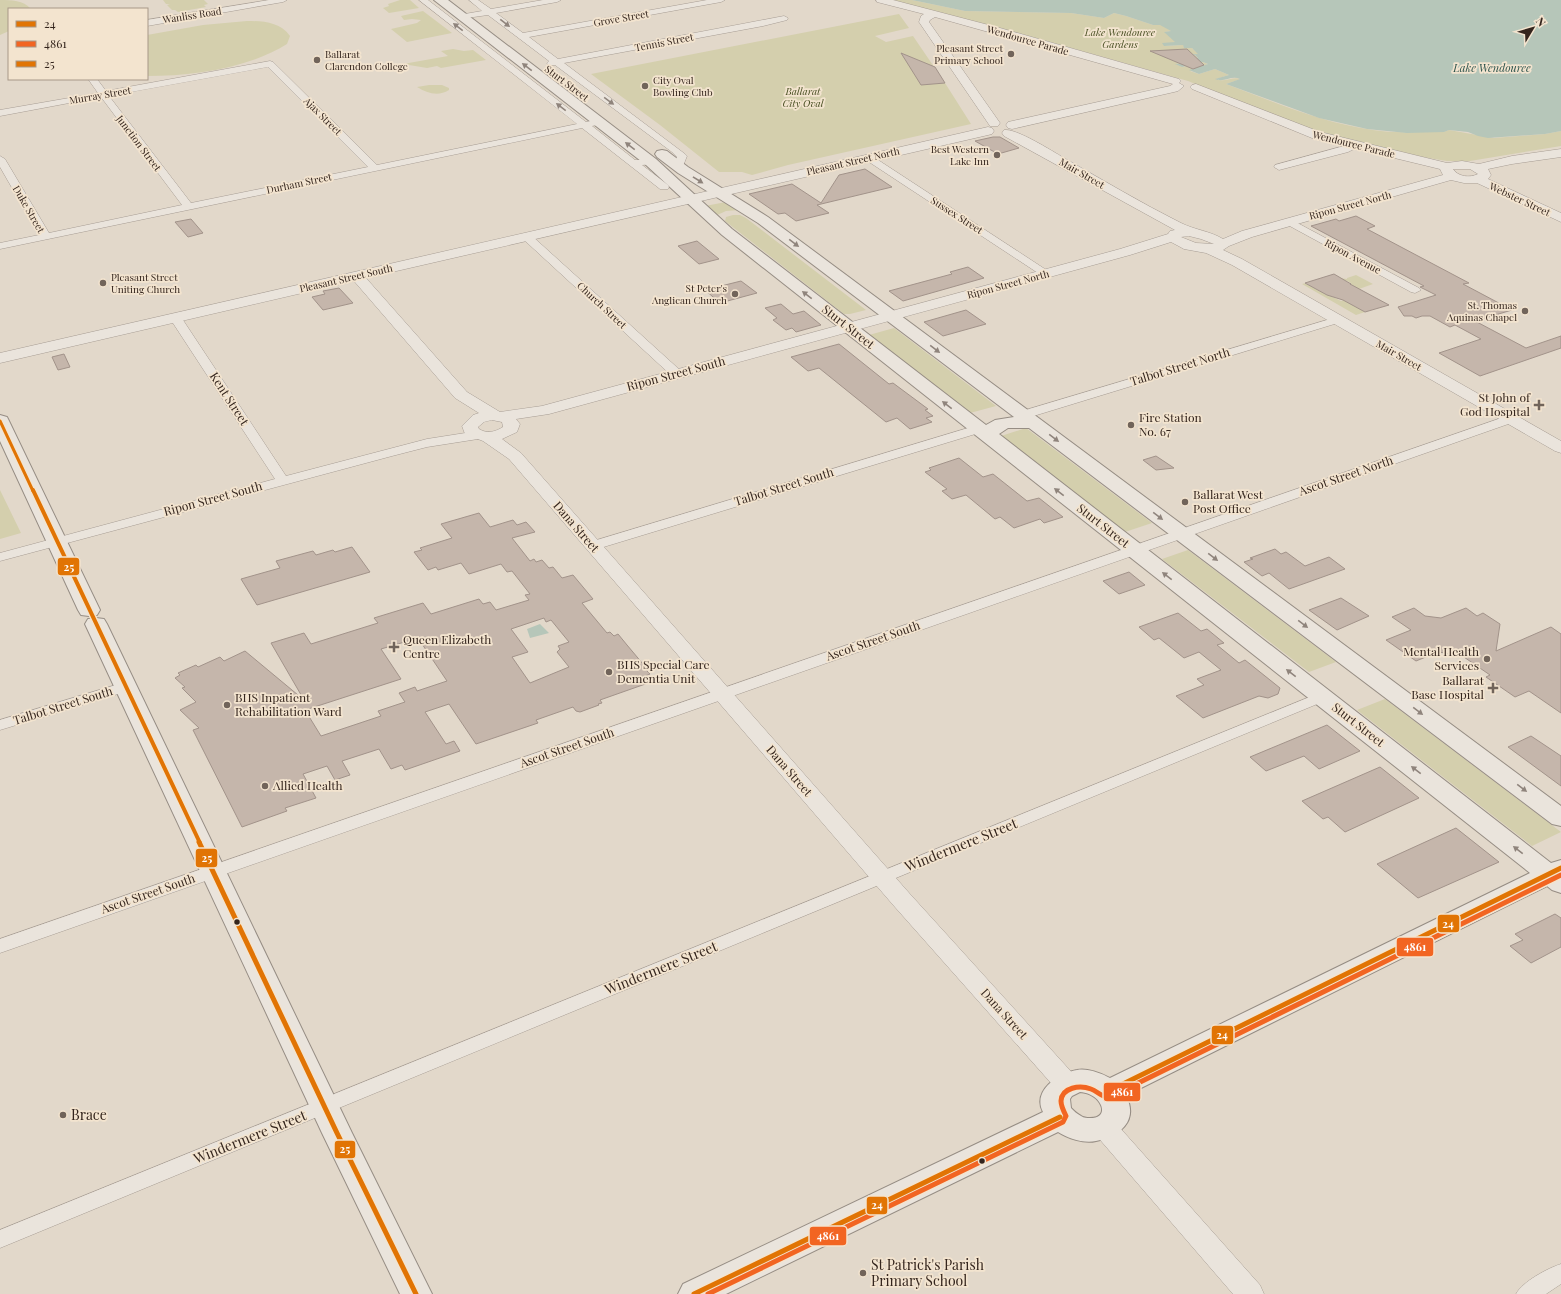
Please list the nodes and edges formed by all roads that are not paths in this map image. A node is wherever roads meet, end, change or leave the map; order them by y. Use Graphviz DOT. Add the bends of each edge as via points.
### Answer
graph roads {
  1 [pos="284,0"];
  2 [pos="423,0"];
  3 [pos="440,0"];
  4 [pos="456,0"];
  5 [pos="474,0"];
  6 [pos="557,0"];
  7 [pos="720,0"];
  8 [pos="881,0"];
  9 [pos="490,12"];
  10 [pos="476,14"];
  11 [pos="933,14"];
  12 [pos="462,17"];
  13 [pos="784,18"];
  14 [pos="148,23"];
  15 [pos="521,36"];
  16 [pos="270,64"];
  17 [pos="549,64"];
  18 [pos="93,80"];
  19 [pos="1185,83"];
  20 [pos="104,94"];
  21 [pos="0,113"];
  22 [pos="599,122"];
  23 [pos="585,125"];
  24 [pos="991,127"];
  25 [pos="1010,129"];
  26 [pos="1355,146"];
  27 [pos="1561,153"];
  28 [pos="869,158"];
  29 [pos="0,160"];
  30 [pos="651,162"];
  31 [pos="633,163"];
  32 [pos="1279,167"];
  33 [pos="375,168"];
  34 [pos="1450,172"];
  35 [pos="1479,174"];
  36 [pos="664,187"];
  37 [pos="719,192"];
  38 [pos="692,199"];
  39 [pos="188,206"];
  40 [pos="754,214"];
  41 [pos="1561,218"];
  42 [pos="714,222"];
  43 [pos="1290,222"];
  44 [pos="46,237"];
  45 [pos="527,237"];
  46 [pos="1180,237"];
  47 [pos="1216,245"];
  48 [pos="0,246"];
  49 [pos="1045,273"];
  50 [pos="357,276"];
  51 [pos="1415,290"];
  52 [pos="890,316"];
  53 [pos="175,317"];
  54 [pos="1338,320"];
  55 [pos="849,327"];
  56 [pos="0,358"];
  57 [pos="677,374"];
  58 [pos="461,395"];
  59 [pos="1023,415"];
  60 [pos="1510,418"];
  61 [pos="0,422"];
  62 [pos="503,422"];
  63 [pos="977,428"];
  64 [pos="477,430"];
  65 [pos="1561,448"];
  66 [pos="515,456"];
  67 [pos="283,481"];
  68 [pos="1181,534"];
  69 [pos="57,542"];
  70 [pos="592,546"];
  71 [pos="1134,550"];
  72 [pos="0,557"];
  73 [pos="126,687"];
  74 [pos="722,694"];
  75 [pos="1322,697"];
  76 [pos="0,725"];
  77 [pos="1561,818"];
  78 [pos="214,872"];
  79 [pos="1557,875"];
  80 [pos="882,878"];
  81 [pos="0,946"];
  82 [pos="1067,1084"];
  83 [pos="1110,1092"];
  84 [pos="325,1106"];
  85 [pos="1060,1117"];
  86 [pos="1104,1127"];
  87 [pos="0,1239"];
  88 [pos="1561,1273"];
  89 [pos="416,1294"];
  90 [pos="694,1294"];
  91 [pos="1250,1294"];
  92 [pos="1527,1294"];
  1 -- 14 [label="street, Wanliss Road"];
  23 -- 2 [label="street, Sturt Street, one-way"];
  3 -- 12 [label="main road, Sturt Street"];
  4 -- 10 [label="main road, Sturt Street"];
  5 -- 9 [label="street, Sturt Street"];
  6 -- 9 [label="street"];
  7 -- 15 [label="street, Grove Street"];
  8 -- 11 [label="street, Wendouree Parade"];
  9 -- 10 [label="street"];
  9 -- 15 [label="street, Sturt Street, one-way"];
  10 -- 12 [label="street"];
  10 -- 17 [label="main road, Sturt Street"];
  11 -- 19 [label="street, Wendouree Parade"];
  11 -- 24 [label="street" via="924,22"];
  22 -- 12 [label="main road, Sturt Street, one-way"];
  13 -- 17 [label="street, Tennis Street"];
  15 -- 17 [label="street, Sturt Street"];
  16 -- 20 [label="street, Murray Street"];
  16 -- 33 [label="street, Ajax Street"];
  17 -- 37 [label="main road, Sturt Street, one-way" via="678,166"];
  18 -- 20 [label="street, Junction Street"];
  19 -- 25 [label="street" via="1174,89"];
  19 -- 26 [label="street, Wendouree Parade" via="1310,133"];
  20 -- 21 [label="street, Murray Street"];
  20 -- 39 [label="street, Junction Street"];
  22 -- 23 [label="street, Durham Street"];
  30 -- 22 [label="main road, Sturt Street, one-way"];
  23 -- 31 [label="street, Sturt Street"];
  23 -- 33 [label="street, Durham Street"];
  24 -- 25 [label="street" via="998,134"];
  24 -- 28 [label="street, Pleasant Street North"];
  25 -- 46 [label="street, Mair Street" via="1155,215"];
  26 -- 32 [label="street"];
  26 -- 34 [label="street, Wendouree Parade"];
  27 -- 35 [label="street" via="1512,160"];
  28 -- 37 [label="street, Pleasant Street North"];
  28 -- 49 [label="street, Sussex Street"];
  29 -- 44 [label="street, Duke Street"];
  30 -- 31 [label="street"];
  30 -- 38 [label="main road, Sturt Street"];
  31 -- 36 [label="street, Sturt Street"];
  33 -- 39 [label="street, Durham Street"];
  34 -- 35 [label="street, Wendouree Parade" via="1468,180"];
  34 -- 43 [label="street, Ripon Street North"];
  35 -- 41 [label="street, Webster Street"];
  37 -- 38 [label="street, Pleasant Street North"];
  37 -- 40 [label="main road, Sturt Street"];
  38 -- 42 [label="main road, Sturt Street"];
  38 -- 45 [label="street, Pleasant Street South"];
  39 -- 44 [label="street, Durham Street"];
  40 -- 42 [label="main road" via="727,213 717,217"];
  40 -- 52 [label="main road, Sturt Street, one-way"];
  55 -- 42 [label="main road, Sturt Street, one-way"];
  43 -- 47 [label="street, Ripon Street North"];
  43 -- 51 [label="street, Ripon Avenue"];
  44 -- 48 [label="street, Durham Street"];
  45 -- 50 [label="street, Pleasant Street South"];
  45 -- 57 [label="street, Church Street"];
  46 -- 47 [label="street, Mair Street"];
  46 -- 49 [label="street, Ripon Street North"];
  47 -- 54 [label="street, Mair Street" via="1237,262"];
  49 -- 52 [label="street, Ripon Street North"];
  50 -- 53 [label="street, Pleasant Street South"];
  50 -- 58 [label="street"];
  52 -- 55 [label="street, Ripon Street North"];
  52 -- 59 [label="main road, Sturt Street, one-way"];
  53 -- 56 [label="street, Pleasant Street South"];
  53 -- 67 [label="street, Kent Street"];
  54 -- 59 [label="street, Talbot Street North"];
  54 -- 60 [label="street, Mair Street"];
  55 -- 57 [label="street, Ripon Street South"];
  63 -- 55 [label="main road, Sturt Street, one-way"];
  57 -- 62 [label="street, Ripon Street South"];
  58 -- 62 [label="street"];
  58 -- 64 [label="street"];
  59 -- 63 [label="main road" via="1000,418"];
  59 -- 63 [label="main road" via="996,426 989,432"];
  59 -- 68 [label="main road, Sturt Street, one-way"];
  60 -- 65 [label="street, Mair Street"];
  60 -- 68 [label="street, Ascot Street North"];
  61 -- 69 [label="main road"];
  62 -- 64 [label="street" via="498,435"];
  62 -- 64 [label="street" via="481,417"];
  62 -- 66 [label="street, Dana Street"];
  63 -- 70 [label="street, Talbot Street South"];
  71 -- 63 [label="main road, Sturt Street, one-way"];
  64 -- 66 [label="street, Dana Street"];
  64 -- 67 [label="street, Ripon Street South"];
  66 -- 70 [label="street, Dana Street"];
  67 -- 69 [label="street, Ripon Street South"];
  68 -- 71 [label="street, Ascot Street North"];
  68 -- 77 [label="main road, Sturt Street, one-way"];
  69 -- 72 [label="street, Ripon Street South"];
  69 -- 73 [label="main road"];
  70 -- 74 [label="street, Dana Street"];
  71 -- 74 [label="street, Ascot Street South"];
  75 -- 71 [label="main road, Sturt Street, one-way"];
  73 -- 76 [label="street, Talbot Street South"];
  73 -- 78 [label="main road"];
  74 -- 78 [label="street, Ascot Street South"];
  74 -- 80 [label="street, Dana Street"];
  79 -- 75 [label="main road, Sturt Street, one-way"];
  75 -- 80 [label="street, Windermere Street"];
  78 -- 81 [label="street, Ascot Street South"];
  78 -- 84 [label="main road"];
  79 -- 83 [label="main road" via="1130,1080"];
  80 -- 82 [label="street, Dana Street"];
  80 -- 84 [label="street, Windermere Street"];
  82 -- 83 [label="main road" via="1089,1081"];
  82 -- 85 [label="main road" via="1058,1090 1054,1098 1055,1108"];
  83 -- 86 [label="main road" via="1117,1107 1116,1115"];
  84 -- 87 [label="street, Windermere Street"];
  84 -- 89 [label="main road"];
  85 -- 86 [label="main road" via="1067,1124 1081,1129 1096,1130"];
  85 -- 90 [label="main road"];
  86 -- 91 [label="street"];
  88 -- 92 [label="street"];
}
